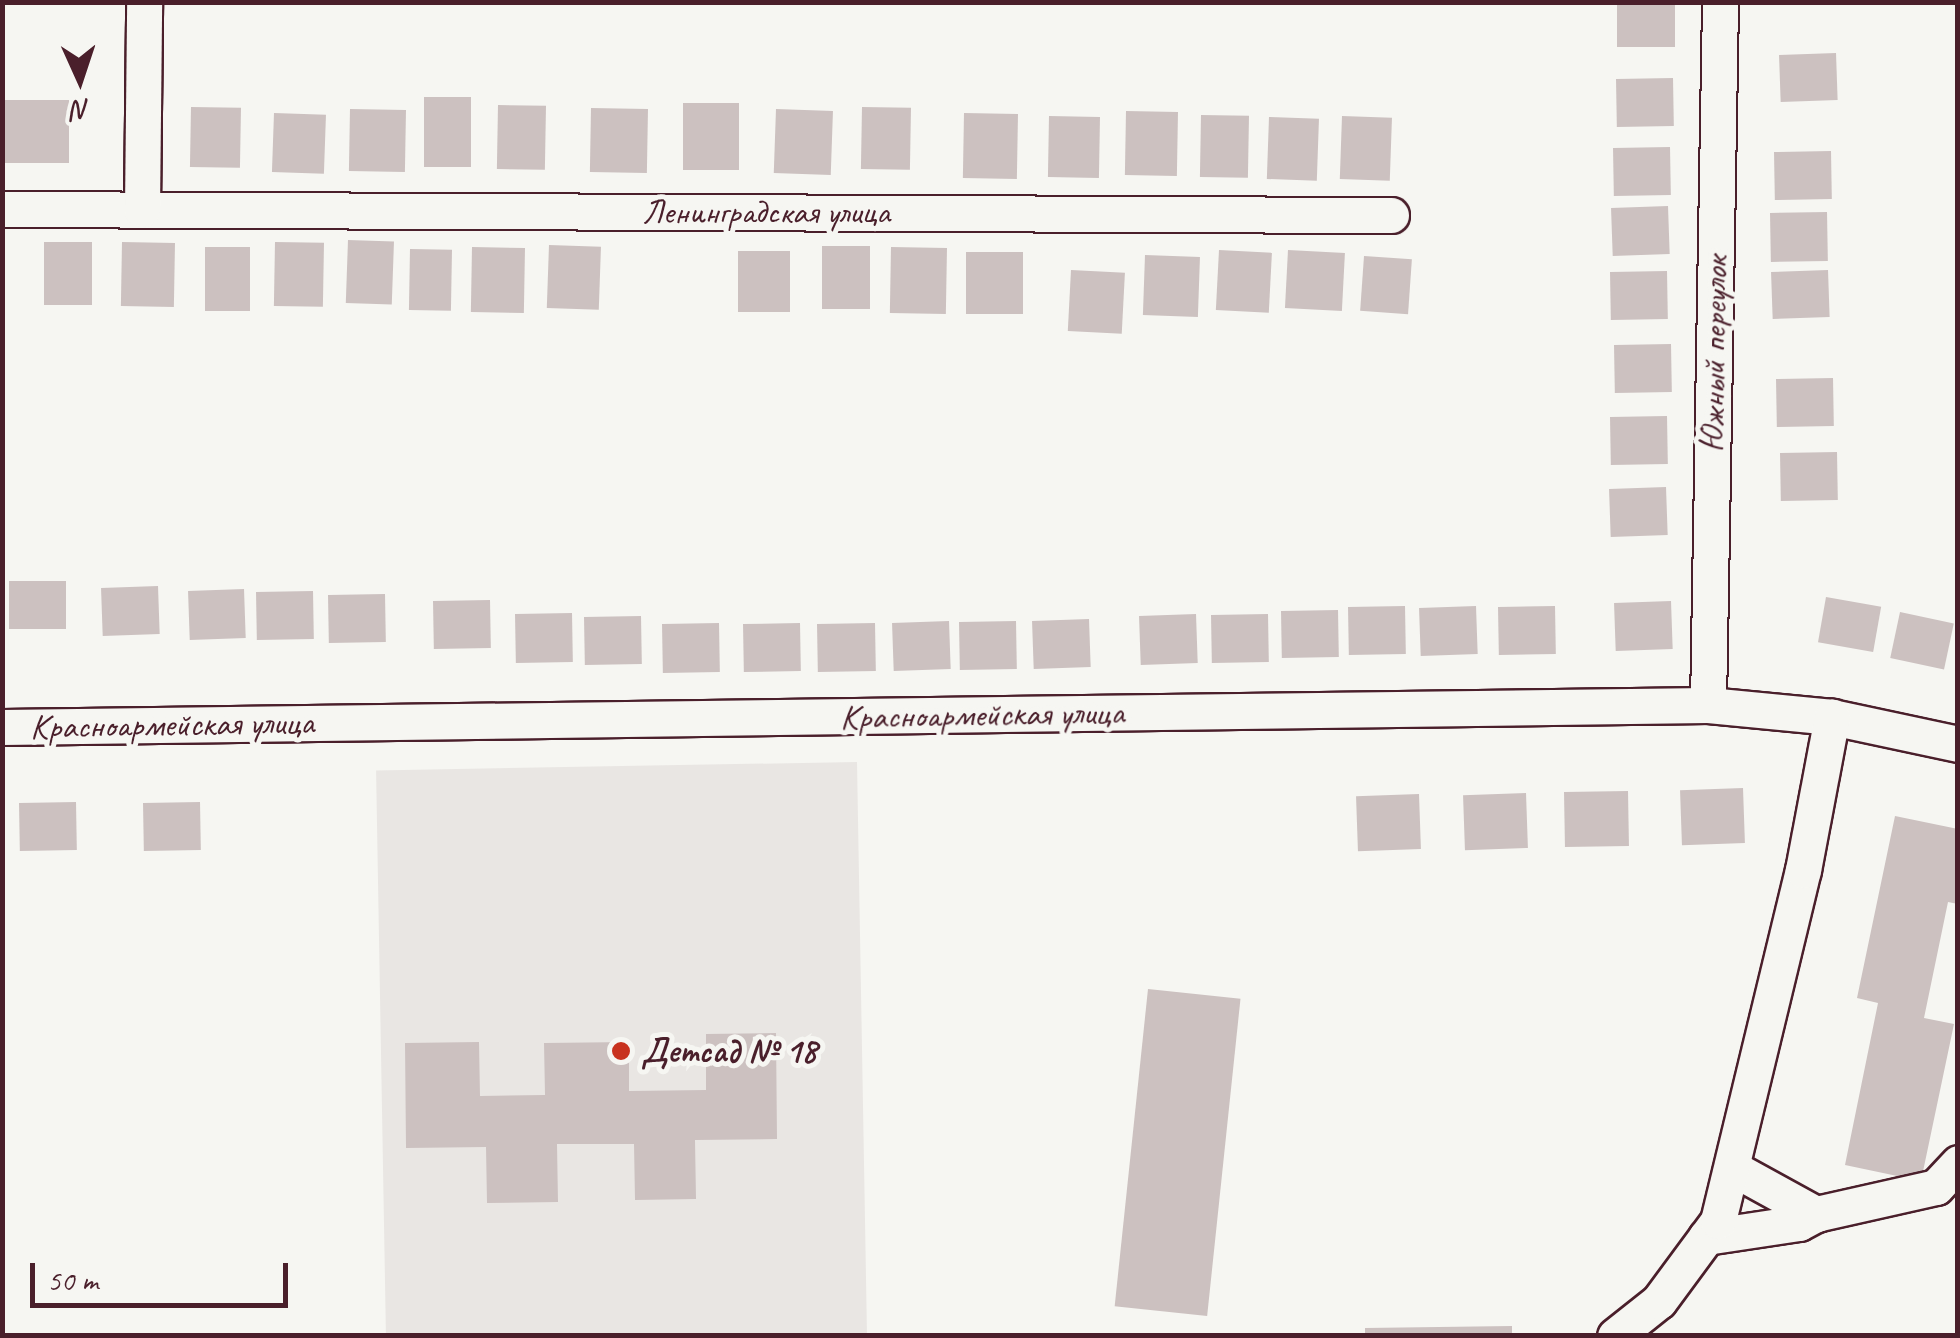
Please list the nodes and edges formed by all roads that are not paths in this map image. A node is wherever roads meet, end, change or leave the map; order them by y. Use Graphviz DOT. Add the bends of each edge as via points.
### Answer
graph roads {
  1 [pos="144,2"];
  2 [pos="1720,2"];
  3 [pos="2,209"];
  4 [pos="142,209"];
  5 [pos="1391,215"];
  6 [pos="1708,705"];
  7 [pos="1832,717"];
  8 [pos="2,727"];
  9 [pos="1958,744"];
  10 [pos="1958,1163"];
  11 [pos="1734,1169"];
  12 [pos="1816,1214"];
  13 [pos="1706,1237"];
  14 [pos="1615,1336"];
  1 -- 4 [label="street"];
  2 -- 6 [label="street, Южный переулок"];
  3 -- 4 [label="street, Ленинградская улица"];
  4 -- 5 [label="street, Ленинградская улица"];
  6 -- 7 [label="street, Красноармейская улица"];
  6 -- 8 [label="street, Красноармейская улица"];
  7 -- 9 [label="street, Красноармейская улица"];
  7 -- 11 [label="street"];
  10 -- 12 [label="street" via="1936,1187"];
  11 -- 12 [label="street"];
  11 -- 13 [label="street"];
  12 -- 13 [label="street" via="1799,1223"];
  13 -- 14 [label="street" via="1659,1301"];
}
